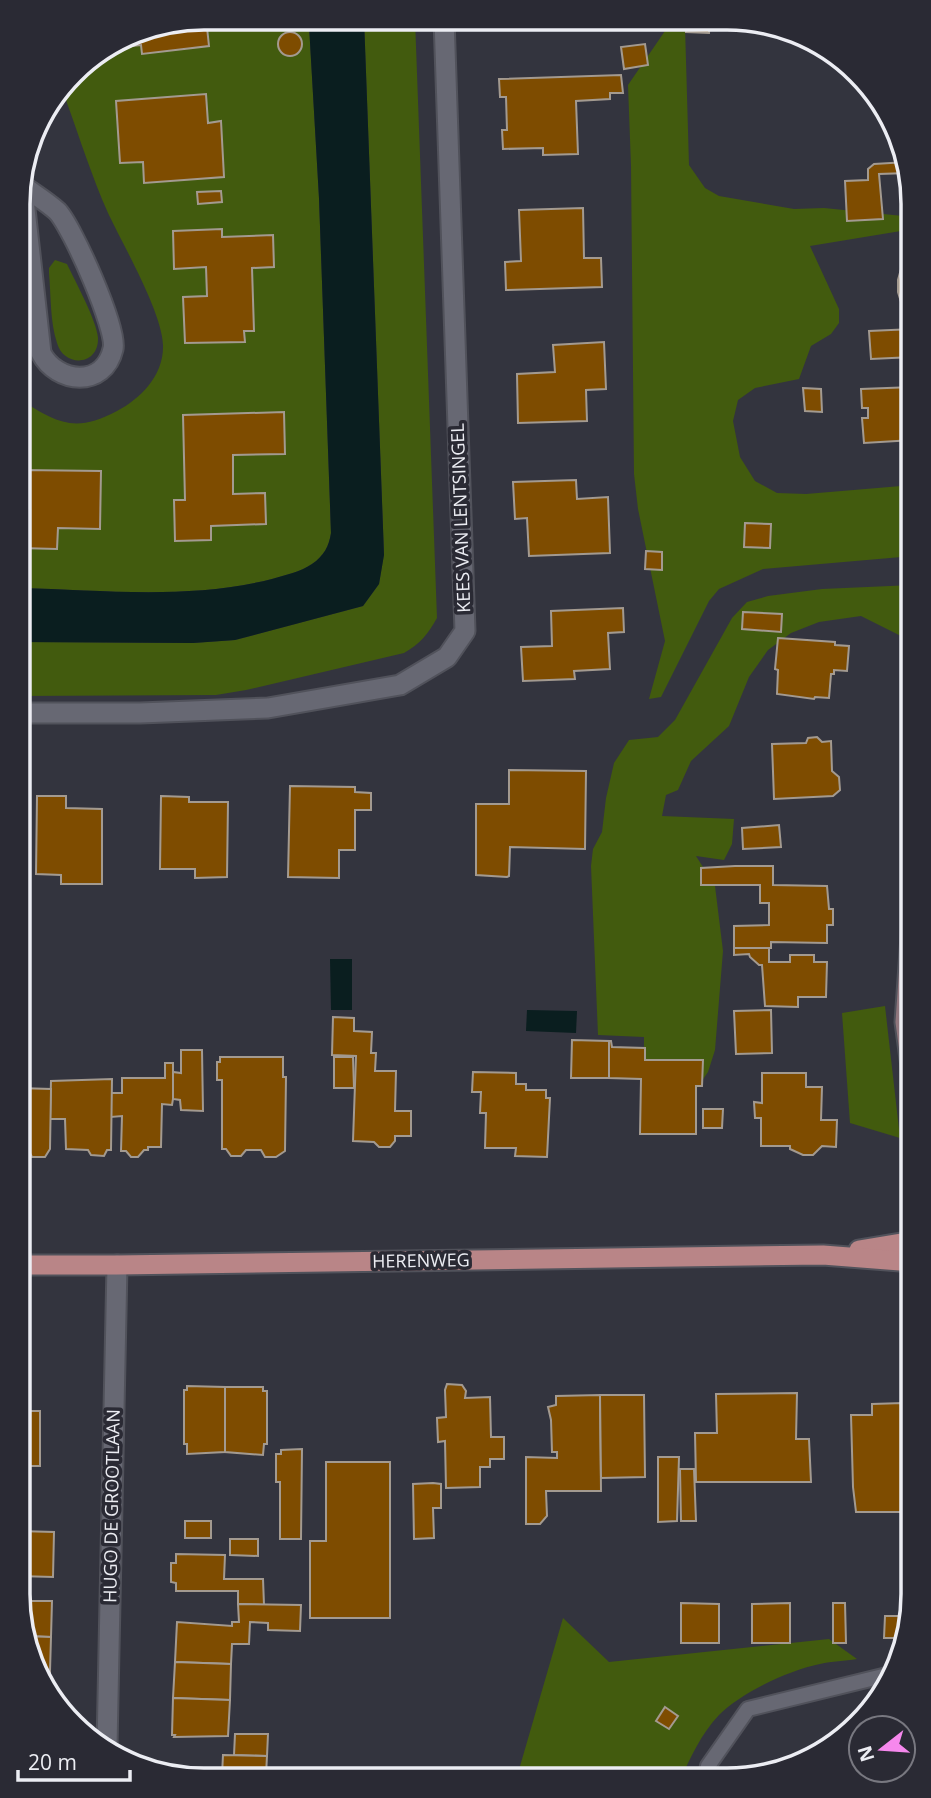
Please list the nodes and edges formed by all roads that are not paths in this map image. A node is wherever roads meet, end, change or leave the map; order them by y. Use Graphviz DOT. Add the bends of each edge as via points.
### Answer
graph roads {
  1 [pos="444,30"];
  2 [pos="31,187"];
  3 [pos="30,252"];
  4 [pos="30,713"];
  5 [pos="901,1243"];
  6 [pos="823,1255"];
  7 [pos="901,1261"];
  8 [pos="30,1265"];
  9 [pos="117,1265"];
  10 [pos="880,1677"];
  11 [pos="107,1738"];
  12 [pos="708,1768"];
  1 -- 4 [label="street, KEES VAN LENTSINGEL" via="465,631 447,657 400,685 268,708"];
  2 -- 3 [label="street" via="69,229 110,321 114,347 110,359 94,374 60,374 41,353"];
  5 -- 6 [label="main road, HERENWEG"];
  6 -- 7 [label="main road, HERENWEG"];
  6 -- 9 [label="main road, HERENWEG"];
  8 -- 9 [label="main road, HERENWEG"];
  9 -- 11 [label="street, HUGO DE GROOTLAAN"];
  10 -- 12 [label="lane" via="748,1709"];
}
